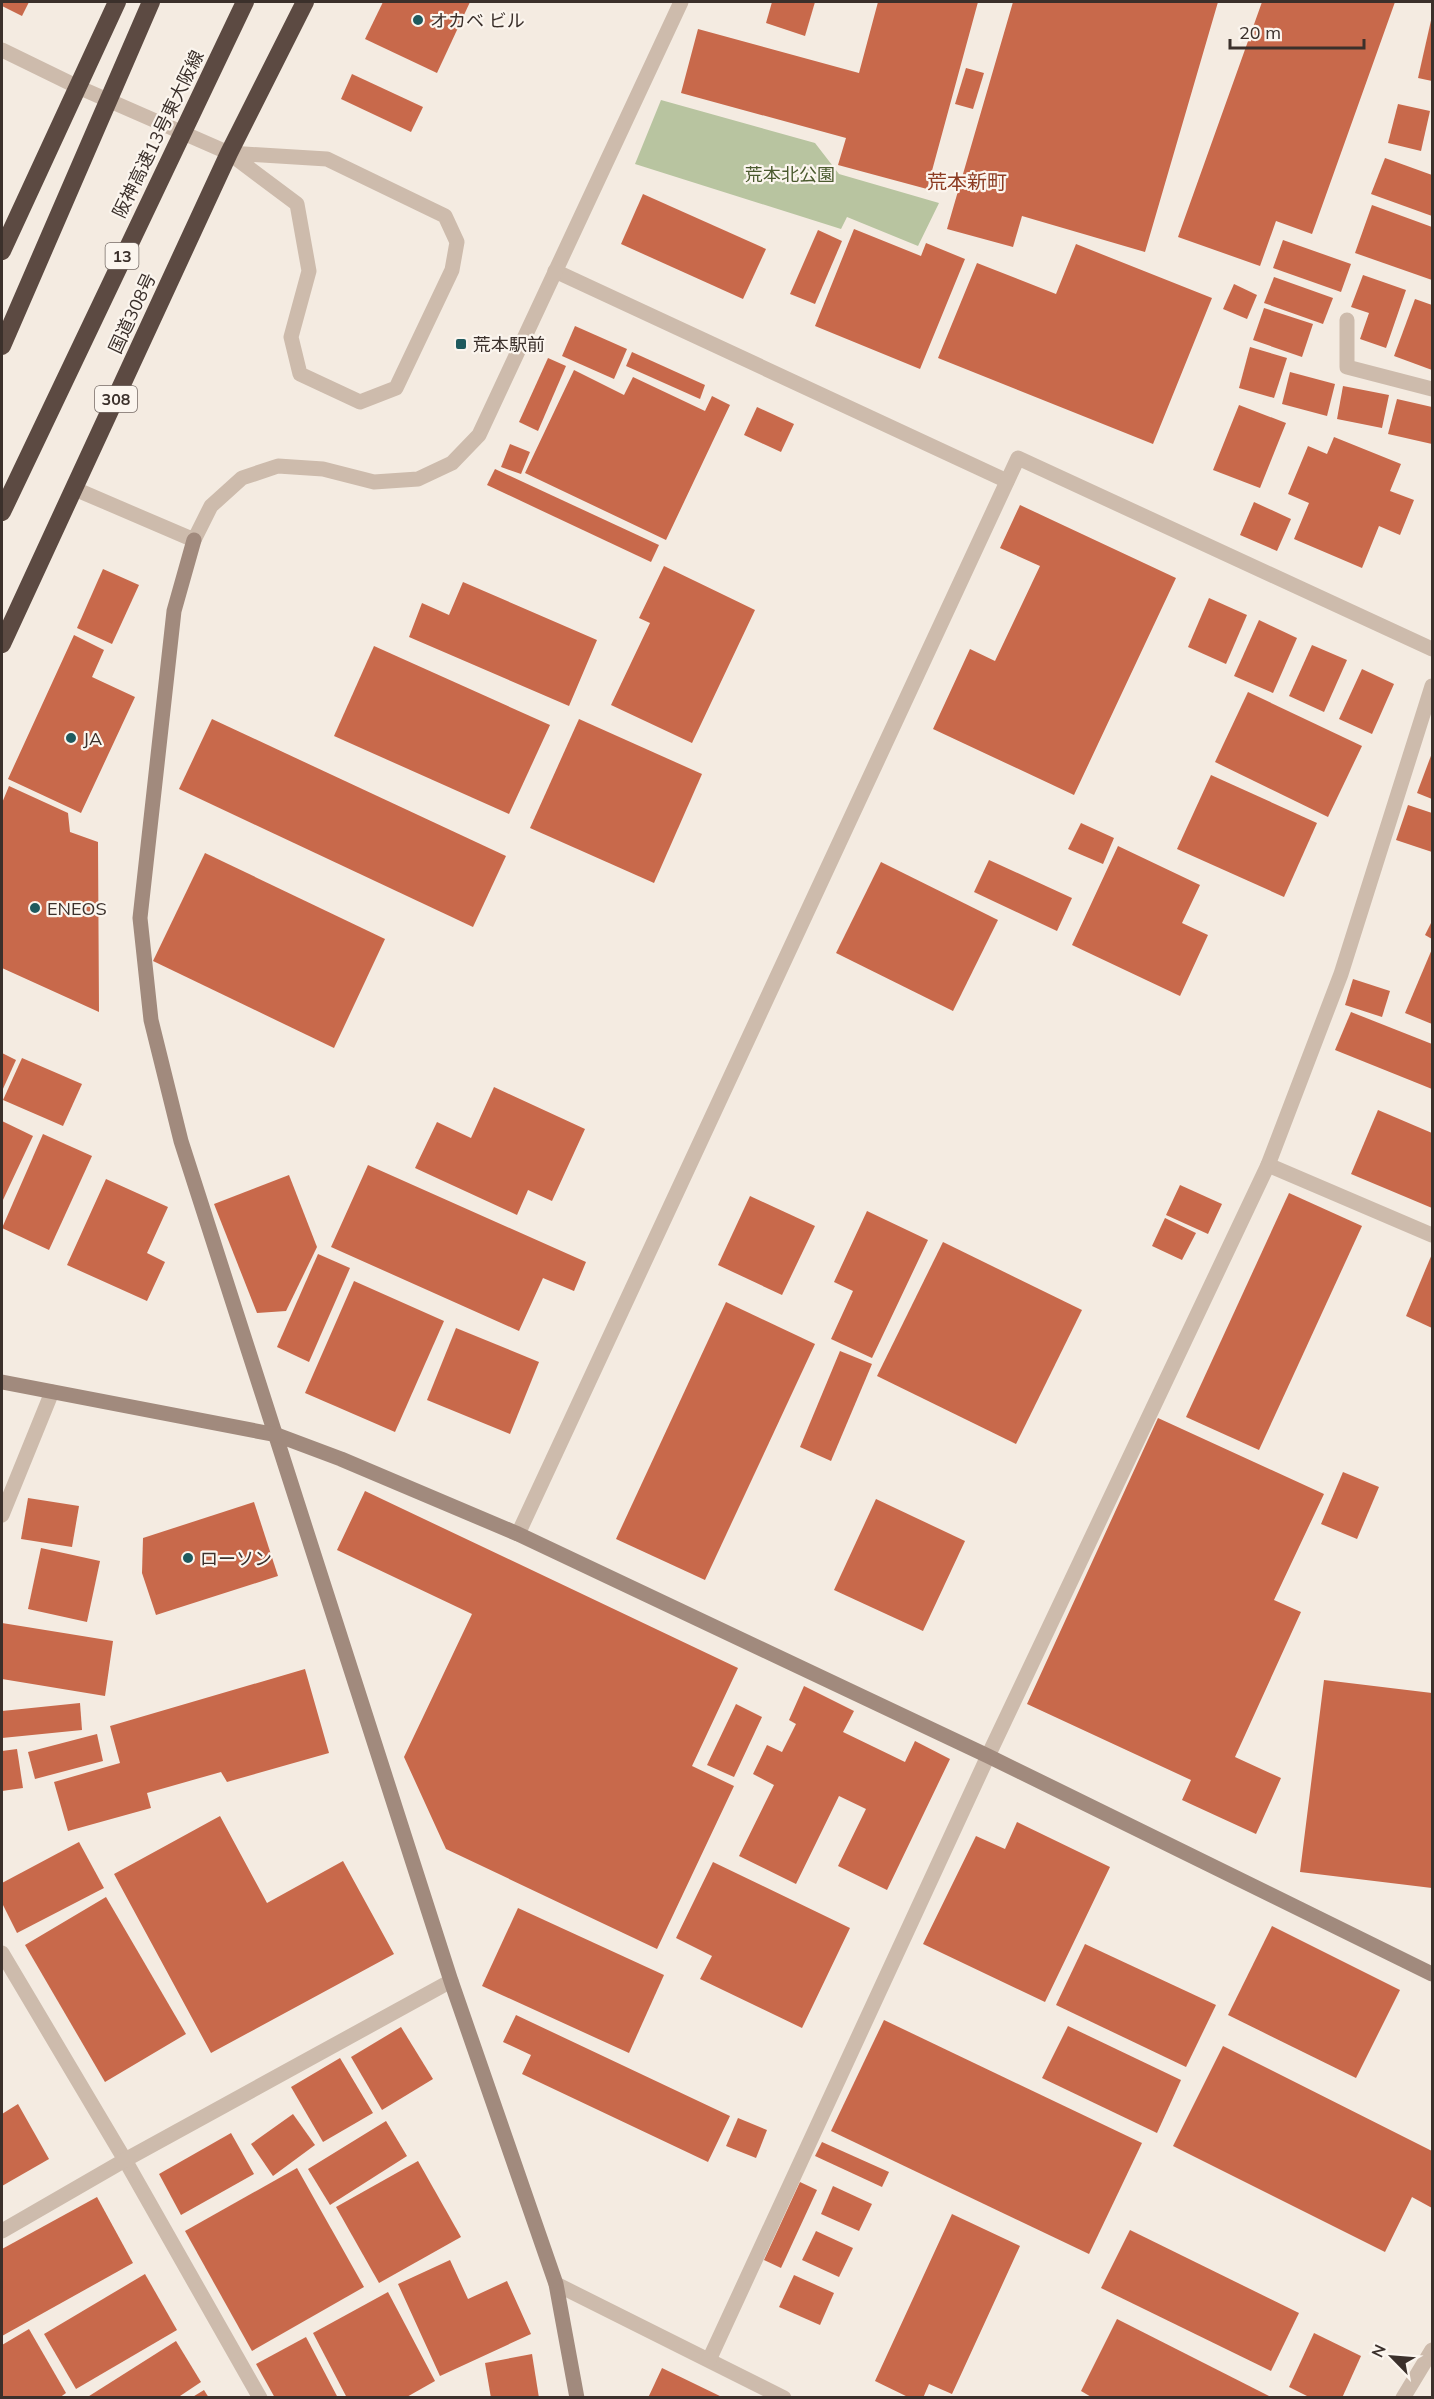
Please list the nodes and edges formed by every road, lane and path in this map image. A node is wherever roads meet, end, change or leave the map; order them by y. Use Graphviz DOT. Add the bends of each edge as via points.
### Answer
graph roads {
  1 [pos="117,2"];
  2 [pos="151,2"];
  3 [pos="245,2"];
  4 [pos="305,2"];
  5 [pos="681,2"];
  6 [pos="2,50"];
  7 [pos="78,87"];
  8 [pos="229,153"];
  9 [pos="2,251"];
  10 [pos="555,271"];
  11 [pos="1347,320"];
  12 [pos="2,346"];
  13 [pos="1432,389"];
  14 [pos="1007,481"];
  15 [pos="75,489"];
  16 [pos="2,512"];
  17 [pos="194,540"];
  18 [pos="2,644"];
  19 [pos="1432,649"];
  20 [pos="1432,686"];
  21 [pos="1268,1165"];
  22 [pos="1432,1235"];
  23 [pos="2,1382"];
  24 [pos="52,1392"];
  25 [pos="276,1435"];
  26 [pos="2,1515"];
  27 [pos="518,1534"];
  28 [pos="988,1756"];
  29 [pos="2,1953"];
  30 [pos="1432,1974"];
  31 [pos="451,1981"];
  32 [pos="125,2160"];
  33 [pos="2,2231"];
  34 [pos="556,2284"];
  35 [pos="1432,2350"];
  36 [pos="709,2360"];
  37 [pos="260,2397"];
  38 [pos="577,2397"];
  39 [pos="784,2397"];
  40 [pos="1403,2397"];
  1 -- 7 [label="highway"];
  2 -- 12 [label="highway, bridge"];
  3 -- 16 [label="highway, 阪神高速13号東大阪線 / 13, bridge"];
  4 -- 8 [label="highway, 国道308号 / 308"];
  5 -- 10 [label="street"];
  6 -- 7 [label="street"];
  7 -- 8 [label="street"];
  7 -- 9 [label="highway"];
  8 -- 8 [label="street" via="327,159 445,216 457,242 452,270 396,388 360,402 300,374 291,337 309,272 297,204"];
  8 -- 15 [label="highway, 国道308号 / 308"];
  10 -- 14 [label="street"];
  10 -- 17 [label="street" via="479,435 452,463 418,479 374,482 323,469 279,466 242,478 211,506"];
  11 -- 13 [label="street" via="1347,367"];
  14 -- 19 [label="street" via="1018,458"];
  14 -- 27 [label="street"];
  15 -- 17 [label="street"];
  15 -- 18 [label="highway, 国道308号 / 308"];
  17 -- 25 [label="street" via="174,610 140,918 151,1020 181,1141"];
  20 -- 21 [label="street" via="1341,974"];
  21 -- 22 [label="street"];
  21 -- 28 [label="street"];
  23 -- 24 [label="street"];
  24 -- 25 [label="street"];
  24 -- 26 [label="street"];
  25 -- 27 [label="street"];
  25 -- 31 [label="street"];
  27 -- 28 [label="street"];
  28 -- 30 [label="street"];
  28 -- 36 [label="street"];
  29 -- 32 [label="street"];
  31 -- 32 [label="street"];
  31 -- 34 [label="street"];
  32 -- 33 [label="street"];
  32 -- 37 [label="street"];
  34 -- 36 [label="street"];
  34 -- 38 [label="street"];
  35 -- 40 [label="street"];
  36 -- 39 [label="street"];
}
